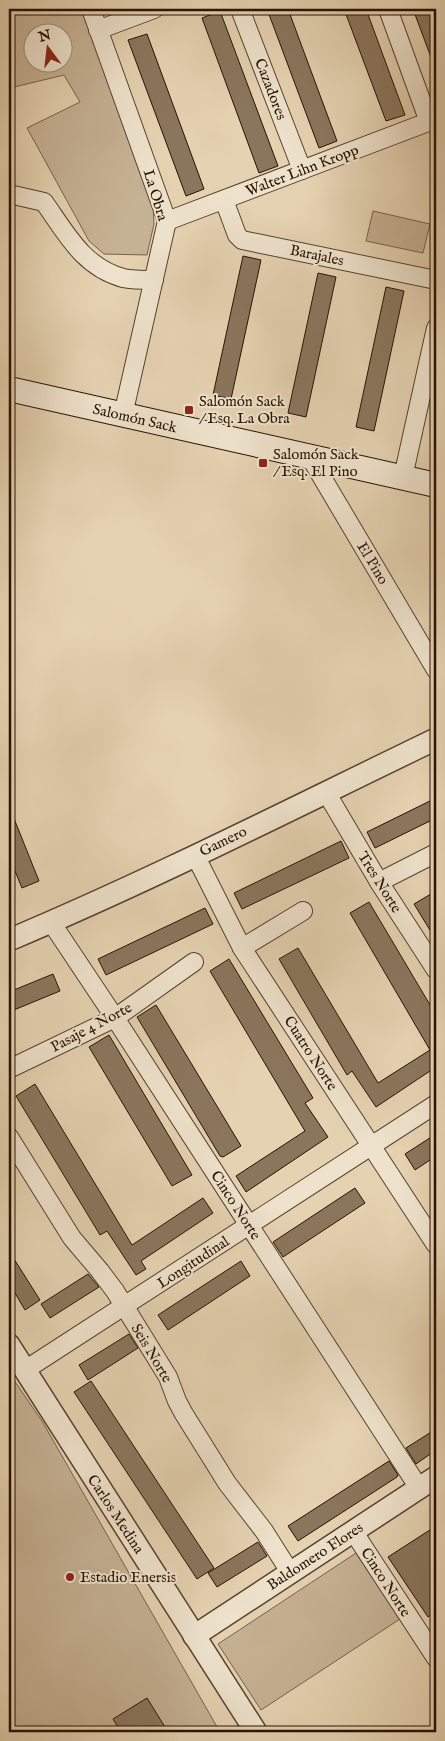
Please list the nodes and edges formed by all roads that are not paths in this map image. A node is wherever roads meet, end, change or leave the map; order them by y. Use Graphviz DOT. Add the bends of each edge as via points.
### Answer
graph roads {
  1 [pos="91,9"];
  2 [pos="154,9"];
  3 [pos="240,9"];
  4 [pos="388,9"];
  5 [pos="98,30"];
  6 [pos="433,121"];
  7 [pos="302,170"];
  8 [pos="9,194"];
  9 [pos="224,200"];
  10 [pos="168,221"];
  11 [pos="154,280"];
  12 [pos="436,280"];
  13 [pos="436,328"];
  14 [pos="9,390"];
  15 [pos="123,415"];
  16 [pos="310,457"];
  17 [pos="403,478"];
  18 [pos="436,485"];
  19 [pos="436,670"];
  20 [pos="436,739"];
  21 [pos="326,792"];
  22 [pos="436,853"];
  23 [pos="195,855"];
  24 [pos="379,882"];
  25 [pos="304,911"];
  26 [pos="51,922"];
  27 [pos="9,940"];
  28 [pos="242,948"];
  29 [pos="194,962"];
  30 [pos="436,970"];
  31 [pos="115,1018"];
  32 [pos="9,1069"];
  33 [pos="436,1104"];
  34 [pos="9,1137"];
  35 [pos="371,1146"];
  36 [pos="249,1225"];
  37 [pos="436,1245"];
  38 [pos="124,1306"];
  39 [pos="9,1345"];
  40 [pos="25,1370"];
  41 [pos="428,1483"];
  42 [pos="353,1531"];
  43 [pos="290,1572"];
  44 [pos="194,1636"];
  45 [pos="436,1658"];
  46 [pos="256,1732"];
  1 -- 5 [label="street, La Obra"];
  2 -- 5 [label="street"];
  3 -- 7 [label="street, Cazadores"];
  4 -- 6 [label="street"];
  5 -- 10 [label="street, La Obra"];
  6 -- 7 [label="street, Walter Lihn Kropp"];
  7 -- 9 [label="street, Walter Lihn Kropp"];
  8 -- 11 [label="street" via="44,202 71,242 92,264 123,278"];
  9 -- 10 [label="street, Walter Lihn Kropp"];
  9 -- 12 [label="street, Barajales" via="237,235 242,240"];
  10 -- 11 [label="street, La Obra"];
  11 -- 15 [label="street, La Obra"];
  13 -- 17 [label="street"];
  14 -- 15 [label="main road, Salomón Sack"];
  15 -- 16 [label="main road, Salomón Sack"];
  16 -- 17 [label="main road, Salomón Sack"];
  16 -- 19 [label="street, El Pino"];
  17 -- 18 [label="main road, Salomón Sack"];
  20 -- 21 [label="street, Gamero"];
  21 -- 23 [label="street, Gamero"];
  21 -- 24 [label="street, Tres Norte"];
  22 -- 24 [label="street"];
  23 -- 26 [label="street, Gamero"];
  23 -- 28 [label="street, Cuatro Norte"];
  24 -- 30 [label="street, Tres Norte"];
  25 -- 28 [label="street"];
  26 -- 27 [label="street, Gamero"];
  26 -- 31 [label="street, Cinco Norte"];
  28 -- 35 [label="street, Cuatro Norte"];
  29 -- 31 [label="street, Pasaje 4 Norte"];
  31 -- 32 [label="street, Pasaje 4 Norte"];
  31 -- 36 [label="street, Cinco Norte"];
  33 -- 35 [label="street, Longitudinal"];
  34 -- 38 [label="street, Seis Norte" via="64,1226"];
  35 -- 36 [label="street, Longitudinal"];
  35 -- 37 [label="street, Cuatro Norte"];
  36 -- 38 [label="street, Longitudinal"];
  36 -- 41 [label="street, Cinco Norte"];
  38 -- 40 [label="street, Longitudinal"];
  38 -- 43 [label="street, Seis Norte" via="227,1483"];
  39 -- 40 [label="street, Carlos Medina"];
  40 -- 44 [label="street, Carlos Medina"];
  41 -- 42 [label="street, Baldomero Flores"];
  42 -- 43 [label="street, Baldomero Flores"];
  42 -- 45 [label="street, Cinco Norte"];
  43 -- 44 [label="street, Baldomero Flores"];
  44 -- 46 [label="street, Carlos Medina"];
}
